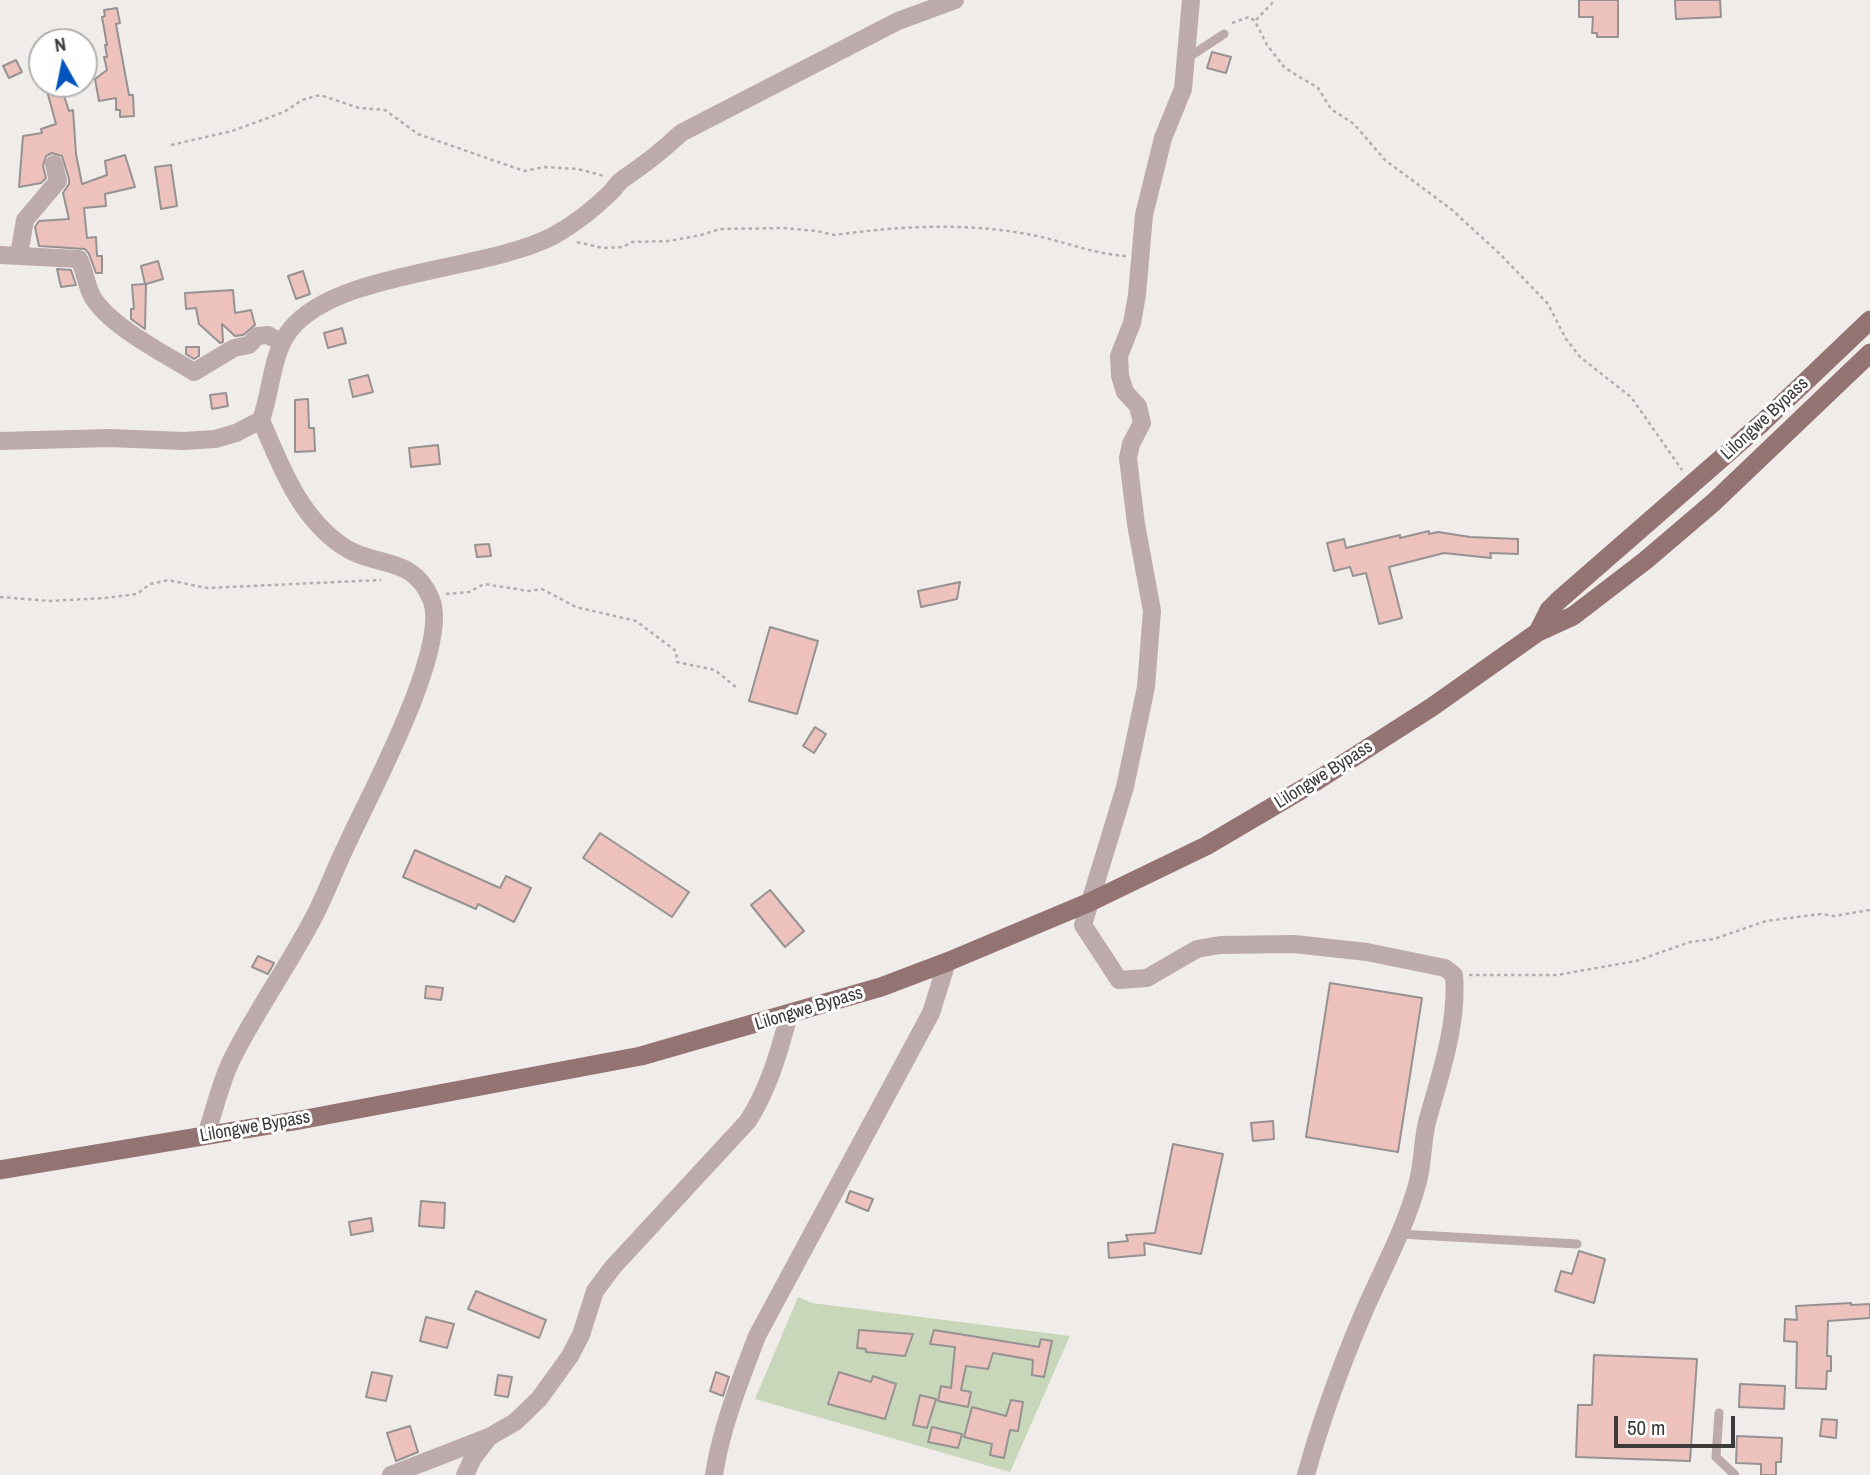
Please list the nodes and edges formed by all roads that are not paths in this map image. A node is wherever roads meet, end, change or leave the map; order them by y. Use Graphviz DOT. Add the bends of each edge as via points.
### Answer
graph roads {
  1 [pos="955,0"];
  2 [pos="1191,0"];
  3 [pos="1224,34"];
  4 [pos="1185,61"];
  5 [pos="54,164"];
  6 [pos="0,255"];
  7 [pos="19,255"];
  8 [pos="1870,320"];
  9 [pos="282,343"];
  10 [pos="1870,353"];
  11 [pos="261,421"];
  12 [pos="0,441"];
  13 [pos="1538,632"];
  14 [pos="1090,902"];
  15 [pos="947,962"];
  16 [pos="789,1015"];
  17 [pos="206,1135"];
  18 [pos="0,1170"];
  19 [pos="1398,1234"];
  20 [pos="1577,1244"];
  21 [pos="1719,1413"];
  22 [pos="489,1437"];
  23 [pos="391,1475"];
  24 [pos="465,1475"];
  25 [pos="714,1475"];
  26 [pos="1306,1475"];
  27 [pos="1735,1475"];
  1 -- 9 [label="street" via="898,21 681,133 553,236 497,257 347,292 314,308 290,329"];
  2 -- 4 [label="street"];
  3 -- 4 [label="lane"];
  4 -- 14 [label="street" via="1183,89 1163,138 1144,215 1132,323 1119,356 1125,392 1138,406 1142,423 1128,458 1152,611 1152,638 1138,730"];
  5 -- 7 [label="street" via="58,181 24,220"];
  6 -- 7 [label="street"];
  7 -- 9 [label="street" via="79,259 92,296 116,322 194,372 234,348 249,345 257,336 268,335"];
  8 -- 13 [label="main road, Lilongwe Bypass" via="1762,424 1559,600"];
  9 -- 11 [label="street"];
  10 -- 13 [label="main road, Lilongwe Bypass" via="1646,561 1573,616"];
  11 -- 12 [label="street" via="215,439"];
  11 -- 17 [label="street" via="296,497 327,532 343,547 414,574 435,610 431,645 394,748 316,913 232,1058"];
  13 -- 14 [label="main road, Lilongwe Bypass" via="1318,780 1206,846"];
  14 -- 15 [label="main road, Lilongwe Bypass"];
  14 -- 19 [label="street" via="1083,925 1119,980 1147,978 1197,949 1220,945 1294,944 1367,952 1445,968 1454,975 1451,1025 1422,1140 1418,1184"];
  15 -- 16 [label="main road, Lilongwe Bypass"];
  15 -- 25 [label="street" via="925,1025 757,1336"];
  16 -- 17 [label="main road, Lilongwe Bypass" via="641,1056"];
  16 -- 22 [label="street" via="771,1077 748,1121 613,1267 595,1291 570,1356 539,1398 515,1422"];
  17 -- 18 [label="main road, Lilongwe Bypass"];
  19 -- 20 [label="lane"];
  19 -- 26 [label="street" via="1347,1356"];
  21 -- 27 [label="lane" via="1716,1457"];
  22 -- 23 [label="street"];
  22 -- 24 [label="street"];
}
